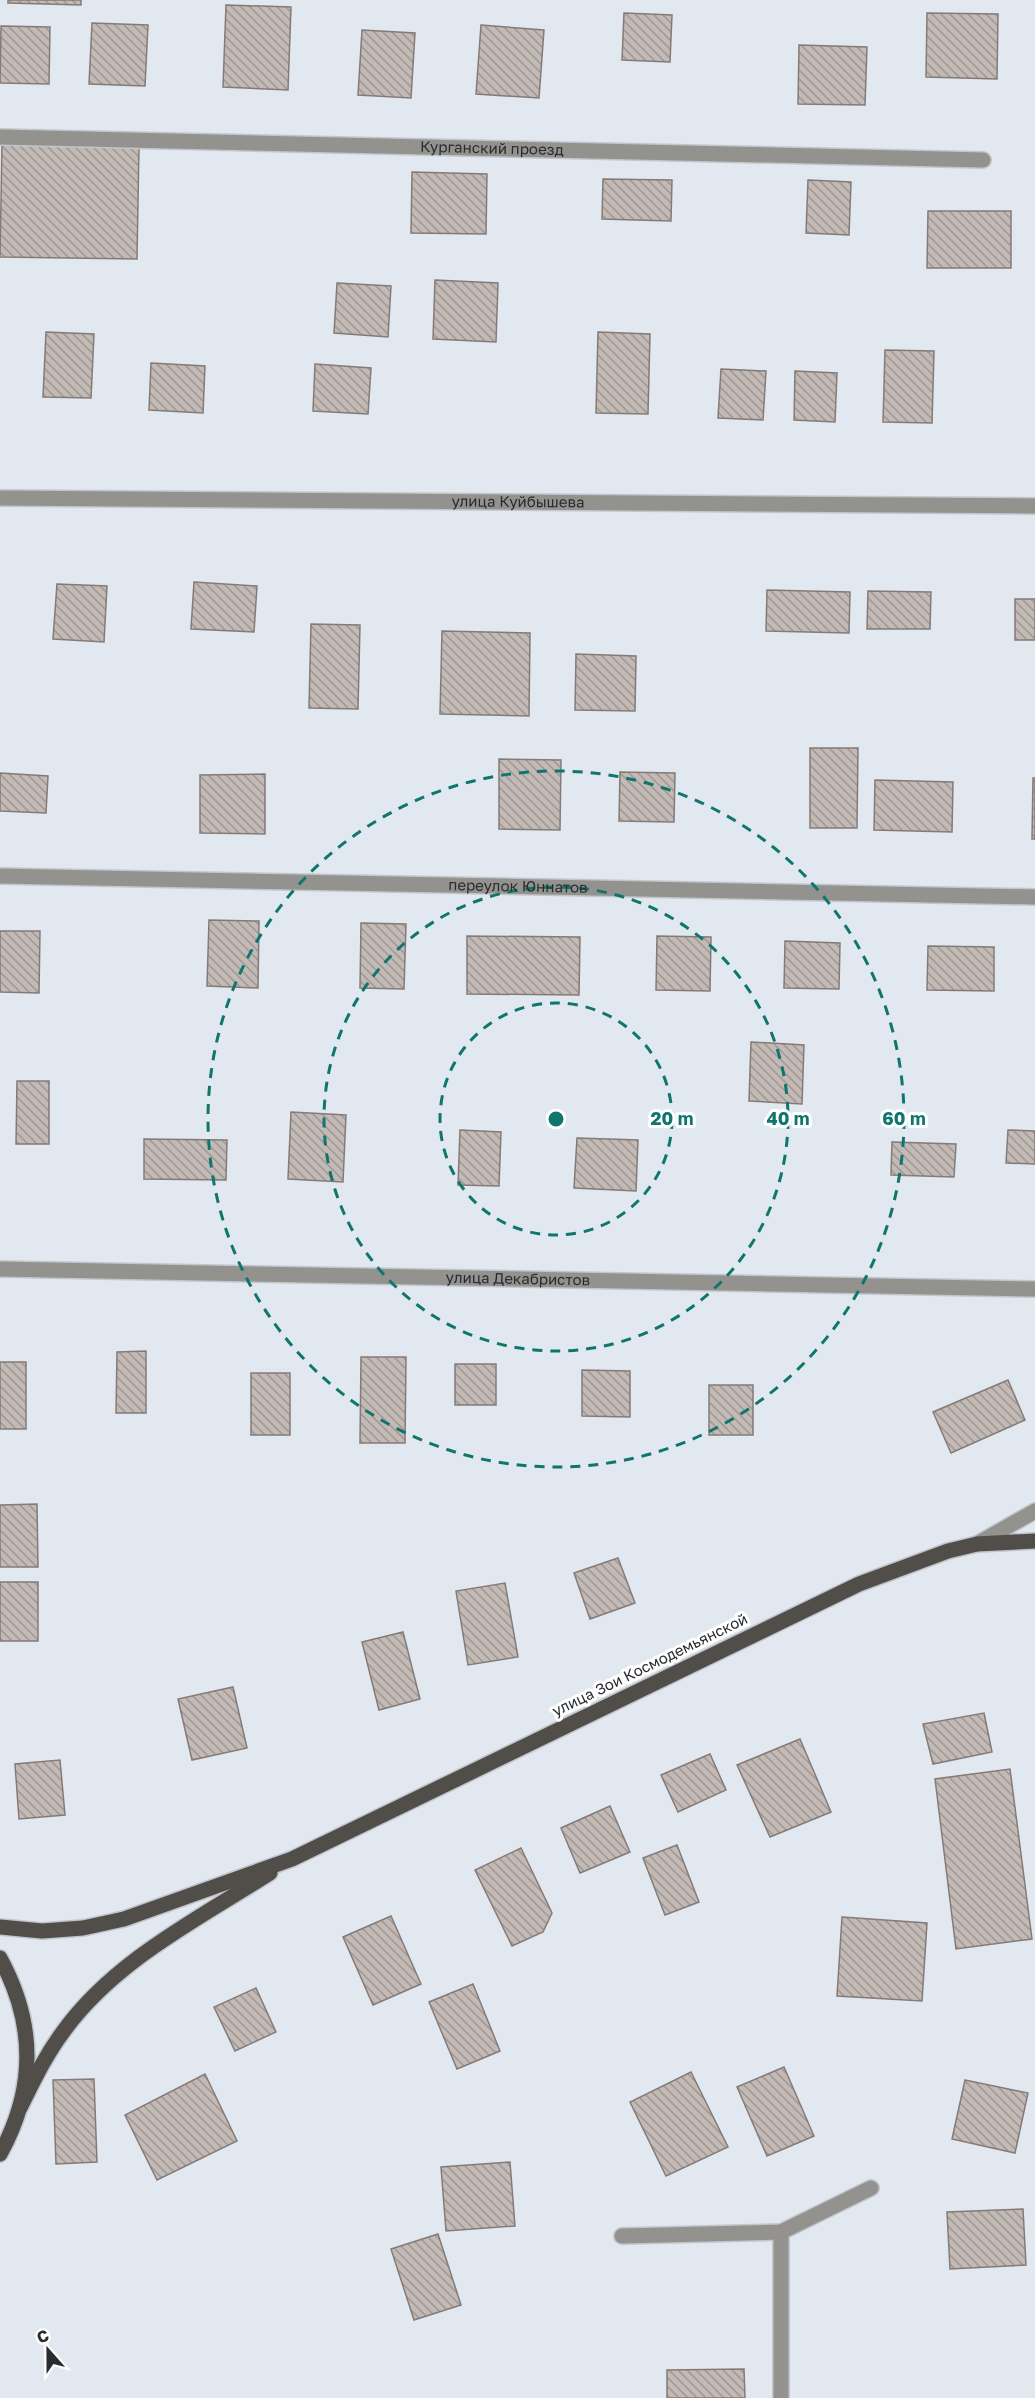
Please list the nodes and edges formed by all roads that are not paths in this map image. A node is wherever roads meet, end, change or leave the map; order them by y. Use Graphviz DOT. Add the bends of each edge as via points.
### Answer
graph roads {
  1 [pos="0,137"];
  2 [pos="983,160"];
  3 [pos="0,498"];
  4 [pos="1035,506"];
  5 [pos="0,876"];
  6 [pos="1035,897"];
  7 [pos="0,1269"];
  8 [pos="1035,1288"];
  9 [pos="1035,1511"];
  10 [pos="1035,1541"];
  11 [pos="977,1544"];
  12 [pos="292,1859"];
  13 [pos="0,1928"];
  14 [pos="0,1958"];
  15 [pos="20,2108"];
  16 [pos="0,2154"];
  17 [pos="871,2188"];
  18 [pos="781,2232"];
  19 [pos="622,2236"];
  20 [pos="781,2398"];
  1 -- 2 [label="street, Курганский проезд"];
  3 -- 4 [label="street, улица Куйбышева"];
  5 -- 6 [label="street, переулок Юннатов"];
  7 -- 8 [label="street, улица Декабристов"];
  9 -- 11 [label="street"];
  10 -- 11 [label="main road, улица Зои Космодемьянской"];
  11 -- 12 [label="main road, улица Зои Космодемьянской" via="908,1564 858,1584"];
  12 -- 13 [label="main road, улица Зои Космодемьянской" via="124,1918 83,1928"];
  12 -- 15 [label="main road, улица Зои Космодемьянской" via="138,1957 110,1981 64,2030"];
  14 -- 15 [label="main road" via="21,2007 26,2031 26,2083"];
  15 -- 16 [label="main road"];
  17 -- 18 [label="street"];
  18 -- 19 [label="street"];
  18 -- 20 [label="street"];
}
